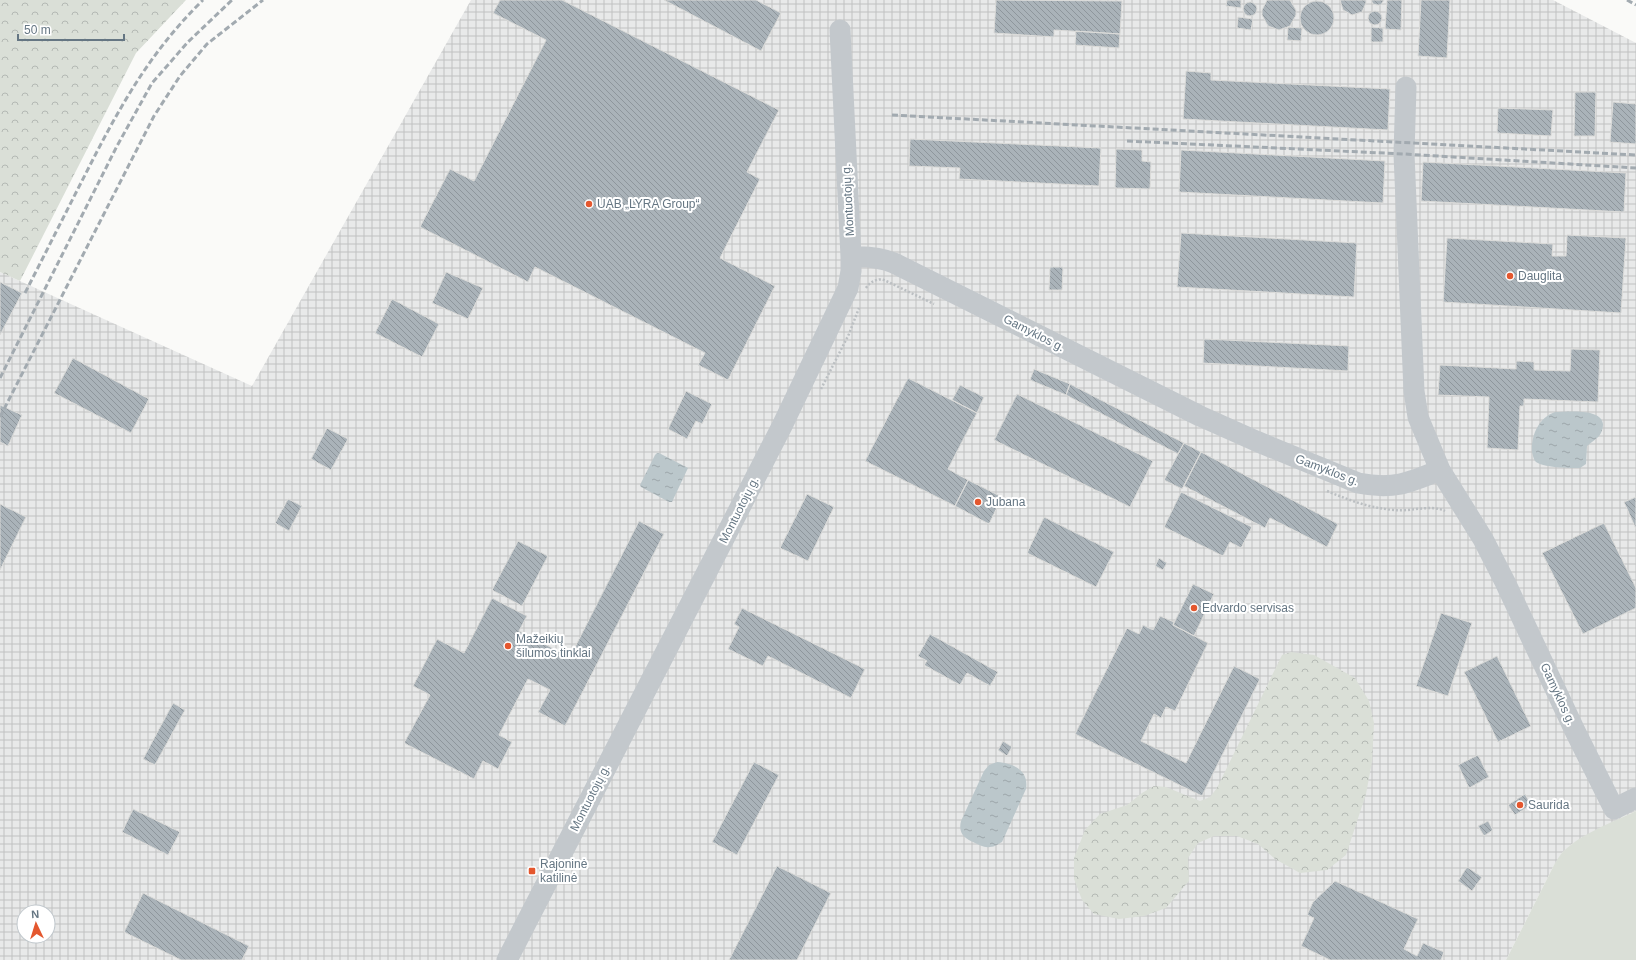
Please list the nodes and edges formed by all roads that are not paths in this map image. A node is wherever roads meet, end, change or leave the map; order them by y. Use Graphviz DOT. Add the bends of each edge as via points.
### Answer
graph roads {
  1 [pos="840,30"];
  2 [pos="1406,87"];
  3 [pos="852,258"];
  4 [pos="1440,470"];
  5 [pos="1636,798"];
  6 [pos="507,960"];
  1 -- 3 [label="street, Montuotojų g."];
  2 -- 4 [label="street" via="1404,154 1414,391 1418,417"];
  3 -- 4 [label="street, Gamyklos g." via="868,256 894,264 1200,416 1358,483 1375,486 1403,484"];
  3 -- 6 [label="street, Montuotojų g." via="848,288 782,426"];
  4 -- 5 [label="street, Gamyklos g." via="1483,540 1505,582 1614,809"];
}
